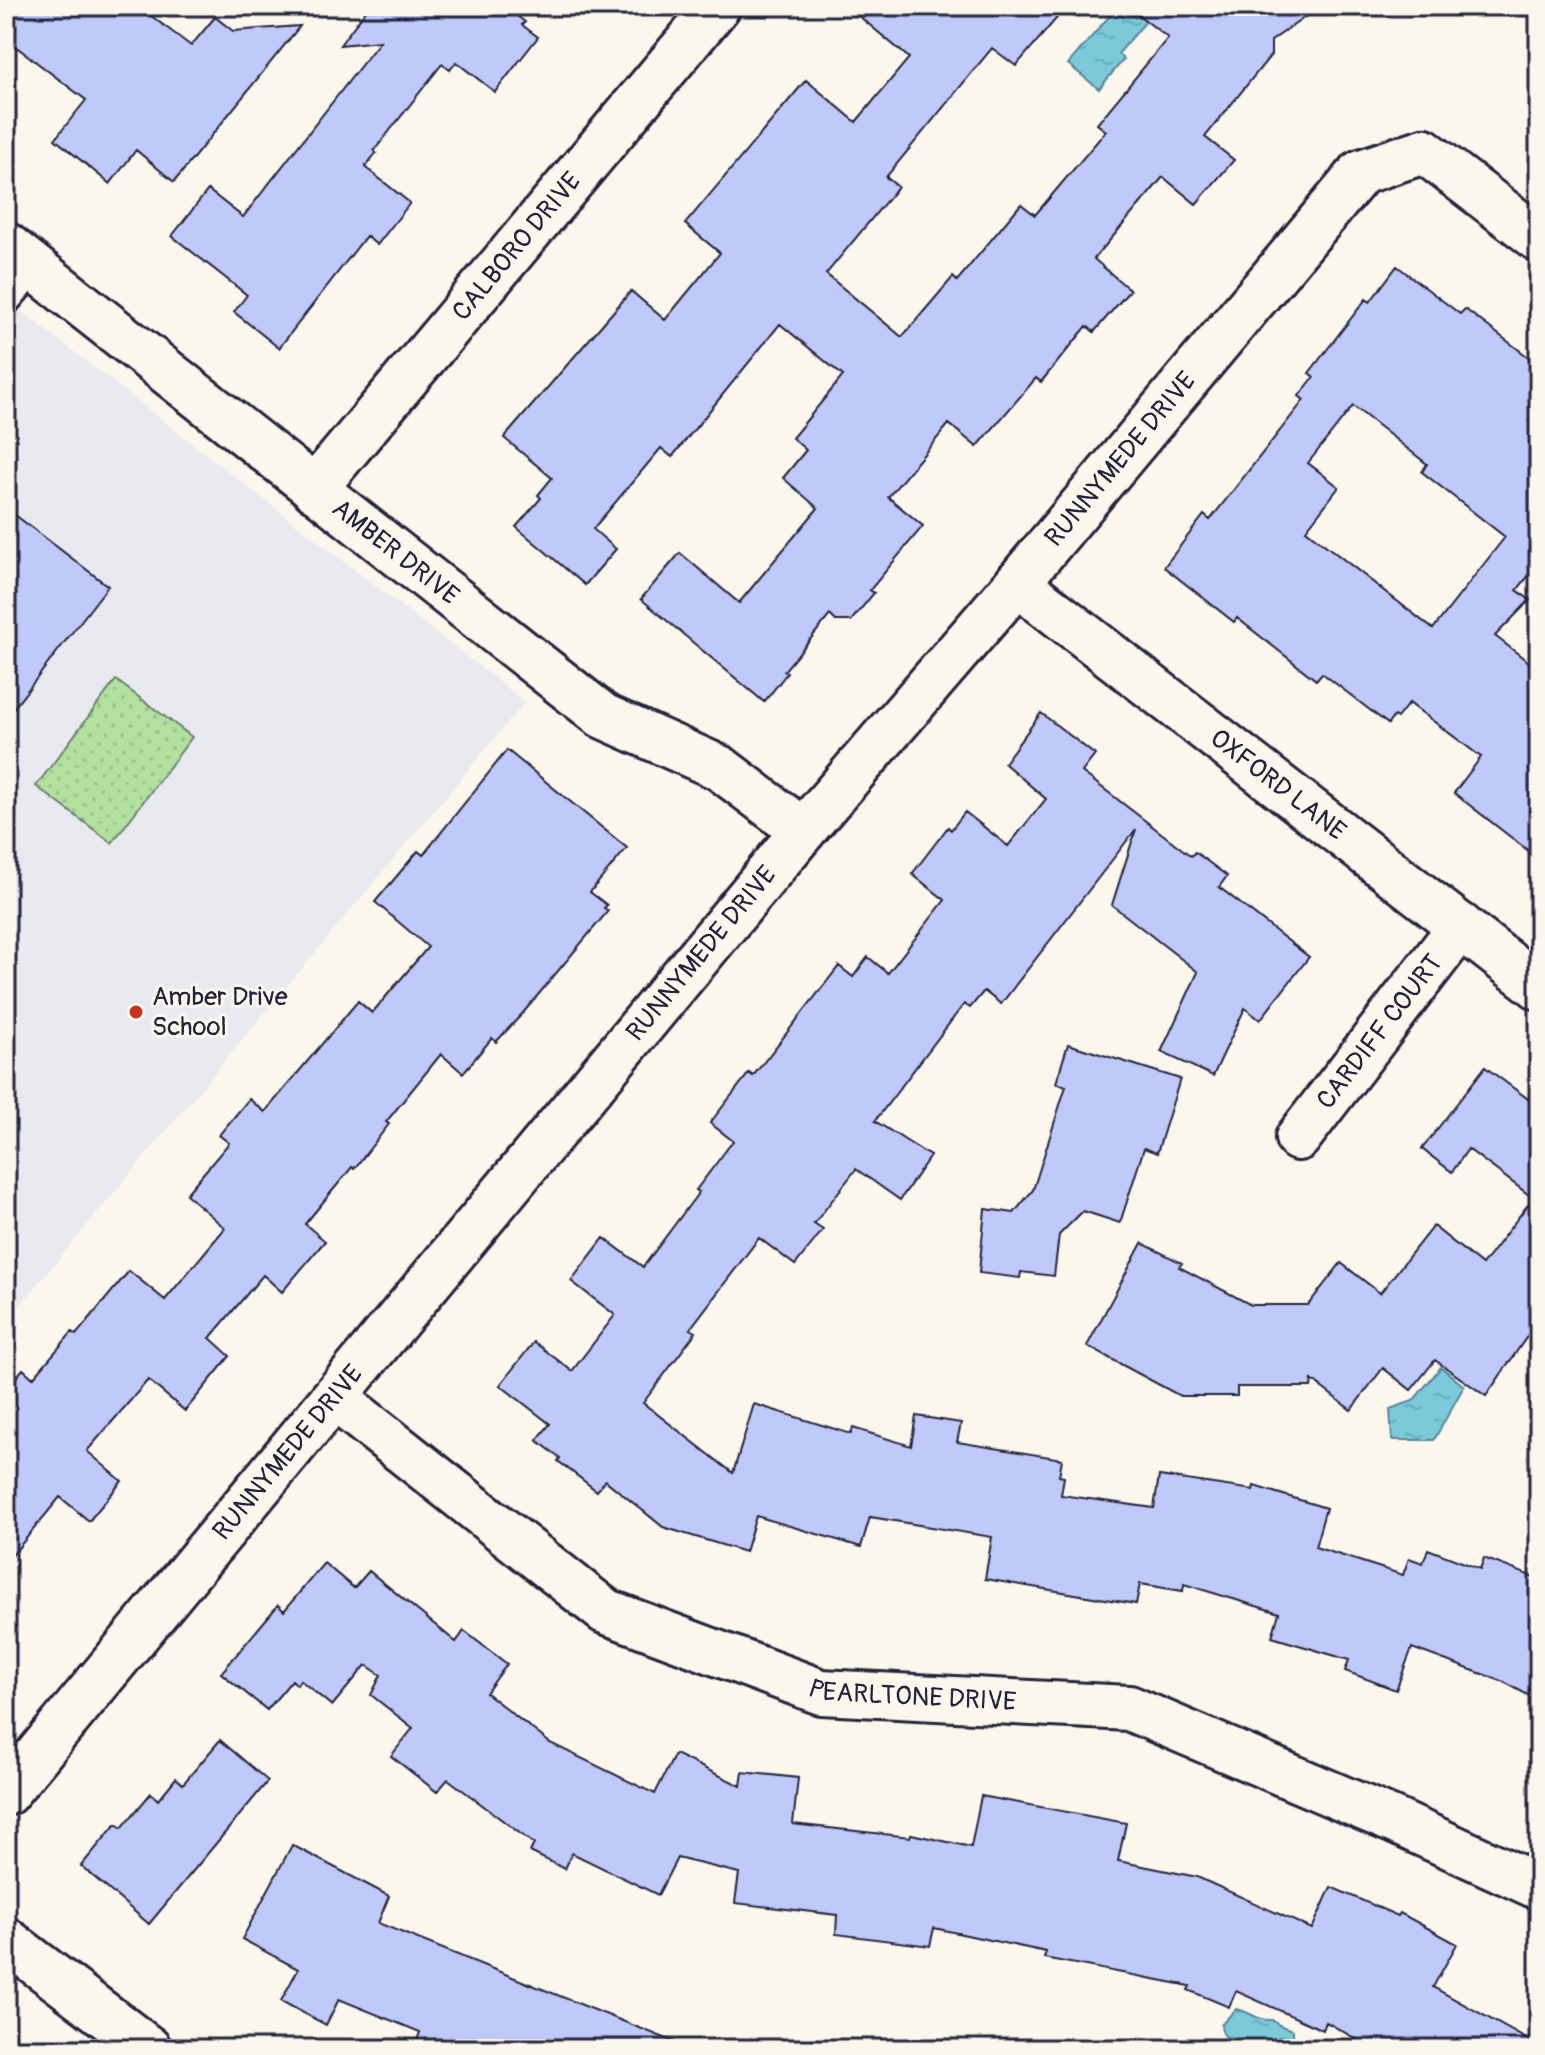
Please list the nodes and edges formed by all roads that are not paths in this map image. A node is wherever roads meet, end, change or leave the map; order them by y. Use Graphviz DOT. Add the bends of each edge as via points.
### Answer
graph roads {
  1 [pos="718,6"];
  2 [pos="1539,239"];
  3 [pos="21,256"];
  4 [pos="6,303"];
  5 [pos="314,489"];
  6 [pos="1017,583"];
  7 [pos="803,831"];
  8 [pos="1461,926"];
  9 [pos="1539,987"];
  10 [pos="1298,1138"];
  11 [pos="335,1398"];
  12 [pos="6,1793"];
  13 [pos="1539,1887"];
  14 [pos="6,1940"];
  15 [pos="149,2049"];
  1 -- 5 [label="street, CALBORO DRIVE"];
  2 -- 6 [label="street, RUNNYMEDE DRIVE" via="1424,151 1361,172"];
  3 -- 4 [label="lane"];
  3 -- 5 [label="street, AMBER DRIVE"];
  5 -- 7 [label="street, AMBER DRIVE" via="603,716 720,768"];
  6 -- 7 [label="street, RUNNYMEDE DRIVE"];
  6 -- 8 [label="street, OXFORD LANE"];
  7 -- 11 [label="street, RUNNYMEDE DRIVE"];
  8 -- 9 [label="street, OXFORD LANE"];
  8 -- 10 [label="street, CARDIFF COURT"];
  11 -- 12 [label="street, RUNNYMEDE DRIVE"];
  11 -- 13 [label="street, PEARLTONE DRIVE" via="605,1611 821,1692 1129,1708"];
  14 -- 15 [label="street"];
}
